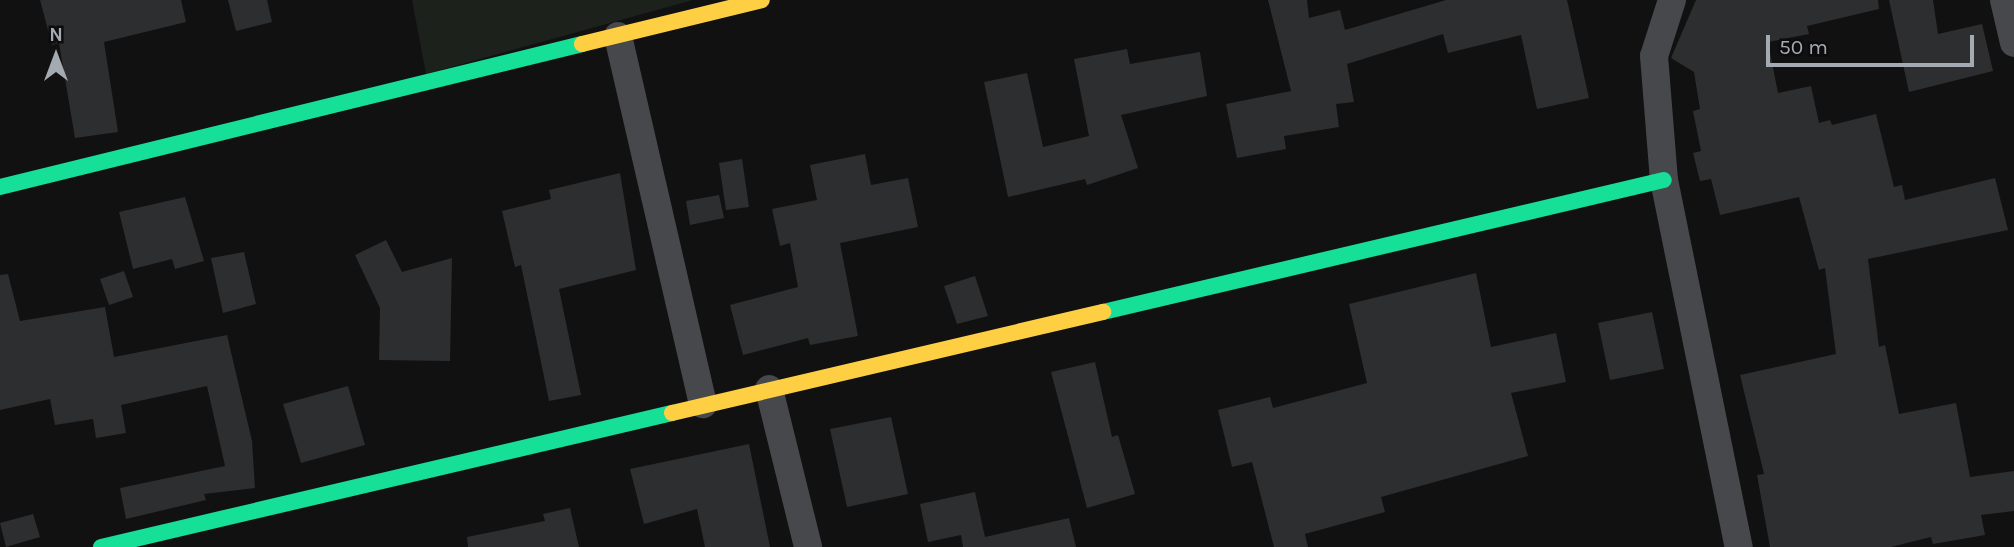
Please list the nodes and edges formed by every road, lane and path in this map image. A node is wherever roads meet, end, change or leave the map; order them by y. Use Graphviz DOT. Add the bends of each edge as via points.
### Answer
graph roads {
  1 [pos="762,0"];
  2 [pos="1672,0"];
  3 [pos="2004,0"];
  4 [pos="618,36"];
  5 [pos="2014,43"];
  6 [pos="1664,180"];
  7 [pos="0,187"];
  8 [pos="769,389"];
  9 [pos="703,404"];
  10 [pos="101,547"];
  11 [pos="808,547"];
  12 [pos="1739,547"];
  1 -- 4 [label="street"];
  2 -- 6 [label="street" via="1654,56"];
  3 -- 5 [label="street"];
  4 -- 7 [label="street"];
  4 -- 9 [label="street"];
  6 -- 8 [label="street"];
  6 -- 12 [label="street"];
  8 -- 9 [label="street"];
  8 -- 11 [label="street"];
  9 -- 10 [label="street"];
}
